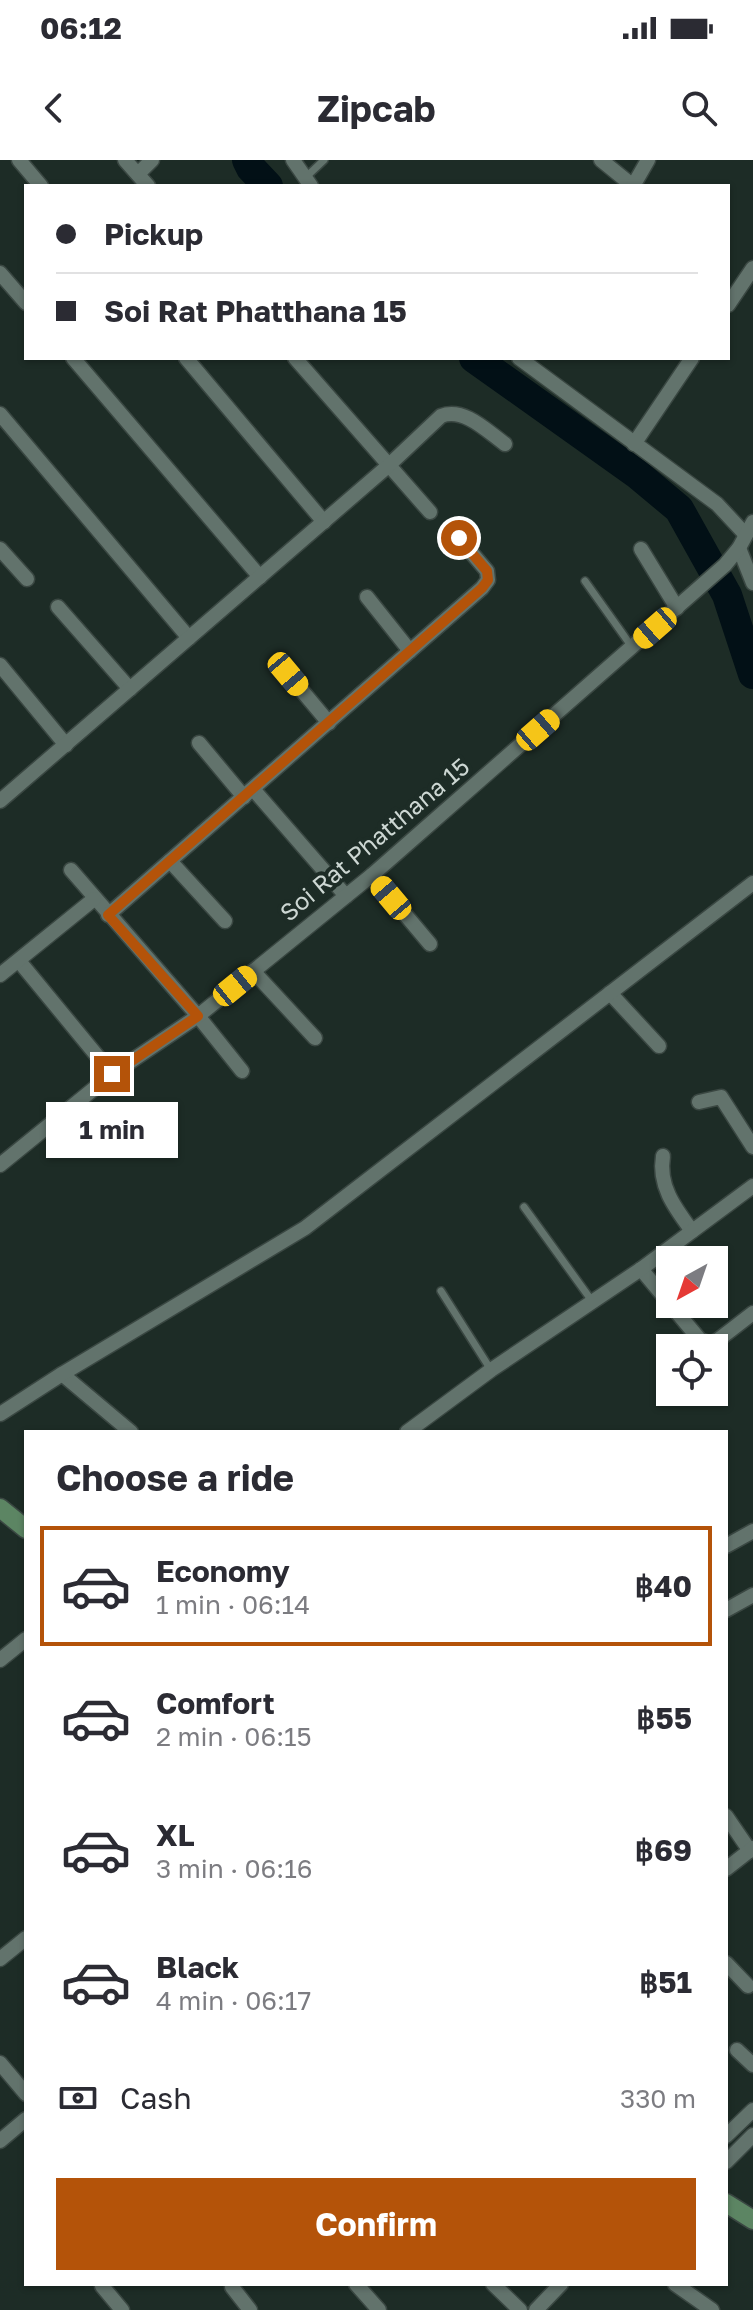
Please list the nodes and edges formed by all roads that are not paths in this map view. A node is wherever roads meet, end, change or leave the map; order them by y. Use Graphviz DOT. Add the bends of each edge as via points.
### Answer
graph roads {
  1 [pos="19,160"];
  2 [pos="125,160"];
  3 [pos="152,160"];
  4 [pos="293,160"];
  5 [pos="324,160"];
  6 [pos="601,160"];
  7 [pos="648,160"];
  8 [pos="143,180"];
  9 [pos="308,182"];
  10 [pos="39,184"];
  11 [pos="631,184"];
  12 [pos="634,184"];
  13 [pos="753,268"];
  14 [pos="0,273"];
  15 [pos="24,301"];
  16 [pos="730,302"];
  17 [pos="75,360"];
  18 [pos="188,360"];
  19 [pos="297,360"];
  20 [pos="522,360"];
  21 [pos="691,360"];
  22 [pos="0,414"];
  23 [pos="505,444"];
  24 [pos="634,444"];
  25 [pos="388,466"];
  26 [pos="430,512"];
  27 [pos="324,522"];
  28 [pos="746,535"];
  29 [pos="459,538"];
  30 [pos="0,549"];
  31 [pos="641,549"];
  32 [pos="260,577"];
  33 [pos="27,579"];
  34 [pos="585,581"];
  35 [pos="753,583"];
  36 [pos="367,597"];
  37 [pos="58,607"];
  38 [pos="677,608"];
  39 [pos="189,638"];
  40 [pos="632,647"];
  41 [pos="410,651"];
  42 [pos="0,665"];
  43 [pos="288,674"];
  44 [pos="130,689"];
  45 [pos="329,723"];
  46 [pos="199,743"];
  47 [pos="66,745"];
  48 [pos="249,793"];
  49 [pos="2,797"];
  50 [pos="170,861"];
  51 [pos="71,870"];
  52 [pos="372,875"];
  53 [pos="753,883"];
  54 [pos="346,896"];
  55 [pos="94,899"];
  56 [pos="108,915"];
  57 [pos="225,921"];
  58 [pos="430,944"];
  59 [pos="19,961"];
  60 [pos="253,971"];
  61 [pos="0,975"];
  62 [pos="610,993"];
  63 [pos="198,1016"];
  64 [pos="315,1038"];
  65 [pos="659,1046"];
  66 [pos="242,1071"];
  67 [pos="112,1074"];
  68 [pos="699,1102"];
  69 [pos="753,1147"];
  70 [pos="663,1156"];
  71 [pos="0,1165"];
  72 [pos="753,1186"];
  73 [pos="524,1207"];
  74 [pos="692,1231"];
  75 [pos="641,1269"];
  76 [pos="441,1291"];
  77 [pos="592,1301"];
  78 [pos="753,1313"];
  79 [pos="491,1370"];
  80 [pos="62,1374"];
  81 [pos="0,1414"];
  82 [pos="129,1430"];
  83 [pos="410,1430"];
  84 [pos="0,1508"];
  85 [pos="24,1527"];
  86 [pos="753,1531"];
  87 [pos="728,1545"];
  88 [pos="753,1595"];
  89 [pos="728,1606"];
  90 [pos="24,1641"];
  91 [pos="0,1660"];
  92 [pos="728,1819"];
  93 [pos="752,1850"];
  94 [pos="728,1868"];
  95 [pos="24,1940"];
  96 [pos="0,1959"];
  97 [pos="728,1965"];
  98 [pos="748,1986"];
  99 [pos="737,2050"];
  100 [pos="0,2063"];
  101 [pos="753,2065"];
  102 [pos="24,2092"];
  103 [pos="753,2110"];
  104 [pos="24,2121"];
  105 [pos="728,2134"];
  106 [pos="753,2135"];
  107 [pos="0,2141"];
  108 [pos="728,2160"];
  109 [pos="728,2204"];
  110 [pos="753,2220"];
  111 [pos="102,2286"];
  112 [pos="358,2286"];
  113 [pos="495,2286"];
  114 [pos="559,2286"];
  115 [pos="678,2286"];
  116 [pos="232,2287"];
  117 [pos="122,2310"];
  118 [pos="250,2310"];
  119 [pos="379,2310"];
  120 [pos="520,2310"];
  121 [pos="536,2310"];
  122 [pos="712,2310"];
  1 -- 10 [label="street"];
  2 -- 8 [label="street"];
  3 -- 8 [label="street"];
  4 -- 9 [label="street"];
  5 -- 9 [label="lane"];
  6 -- 11 [label="street"];
  7 -- 12 [label="street"];
  13 -- 16 [label="street"];
  14 -- 15 [label="street"];
  17 -- 32 [label="street"];
  18 -- 27 [label="street"];
  19 -- 25 [label="street"];
  20 -- 24 [label="street"];
  21 -- 24 [label="street"];
  22 -- 39 [label="street"];
  23 -- 25 [label="street" via="461,413 451,412"];
  24 -- 28 [label="street" via="717,504"];
  25 -- 26 [label="street"];
  25 -- 27 [label="street"];
  27 -- 32 [label="street"];
  28 -- 35 [label="street"];
  28 -- 38 [label="street, Soi Rat Phatthana 15" via="725,565"];
  29 -- 41 [label="street" via="487,571 488,580"];
  30 -- 33 [label="street"];
  31 -- 38 [label="street"];
  32 -- 39 [label="street"];
  34 -- 40 [label="lane"];
  36 -- 41 [label="street"];
  37 -- 44 [label="street"];
  38 -- 40 [label="street, Soi Rat Phatthana 15"];
  39 -- 44 [label="street"];
  40 -- 52 [label="street, Soi Rat Phatthana 15"];
  41 -- 45 [label="street"];
  42 -- 47 [label="street"];
  43 -- 45 [label="street"];
  44 -- 47 [label="street"];
  45 -- 48 [label="street"];
  46 -- 48 [label="street"];
  47 -- 49 [label="street"];
  48 -- 50 [label="street"];
  48 -- 54 [label="street"];
  50 -- 56 [label="street"];
  50 -- 57 [label="street"];
  51 -- 55 [label="street"];
  52 -- 54 [label="street, Soi Rat Phatthana 15"];
  52 -- 58 [label="street"];
  53 -- 62 [label="street"];
  54 -- 60 [label="street, Soi Rat Phatthana 15"];
  55 -- 56 [label="street"];
  55 -- 59 [label="street"];
  56 -- 63 [label="street"];
  59 -- 61 [label="street"];
  59 -- 67 [label="street"];
  60 -- 63 [label="street, Soi Rat Phatthana 15"];
  60 -- 64 [label="street"];
  62 -- 65 [label="street"];
  62 -- 80 [label="street" via="305,1228"];
  63 -- 66 [label="street"];
  63 -- 67 [label="street, Soi Rat Phatthana 15"];
  67 -- 71 [label="street, Soi Rat Phatthana 15"];
  68 -- 69 [label="street" via="721,1097"];
  70 -- 74 [label="street" via="664,1186"];
  72 -- 74 [label="street"];
  73 -- 77 [label="lane"];
  74 -- 75 [label="street"];
  75 -- 77 [label="street"];
  75 -- 78 [label="street" via="700,1340 710,1344"];
  76 -- 79 [label="lane"];
  77 -- 79 [label="street"];
  79 -- 83 [label="street"];
  80 -- 81 [label="street"];
  80 -- 82 [label="street"];
  84 -- 85 [label="street"];
  86 -- 87 [label="street"];
  88 -- 89 [label="street"];
  90 -- 91 [label="street"];
  92 -- 93 [label="street"];
  93 -- 94 [label="street"];
  95 -- 96 [label="street"];
  97 -- 98 [label="street"];
  99 -- 101 [label="street"];
  100 -- 102 [label="street"];
  103 -- 105 [label="street"];
  104 -- 107 [label="street"];
  106 -- 108 [label="street"];
  109 -- 110 [label="street"];
  111 -- 117 [label="street"];
  112 -- 119 [label="street"];
  113 -- 120 [label="street"];
  114 -- 121 [label="street"];
  115 -- 122 [label="street"];
  116 -- 118 [label="street"];
}
